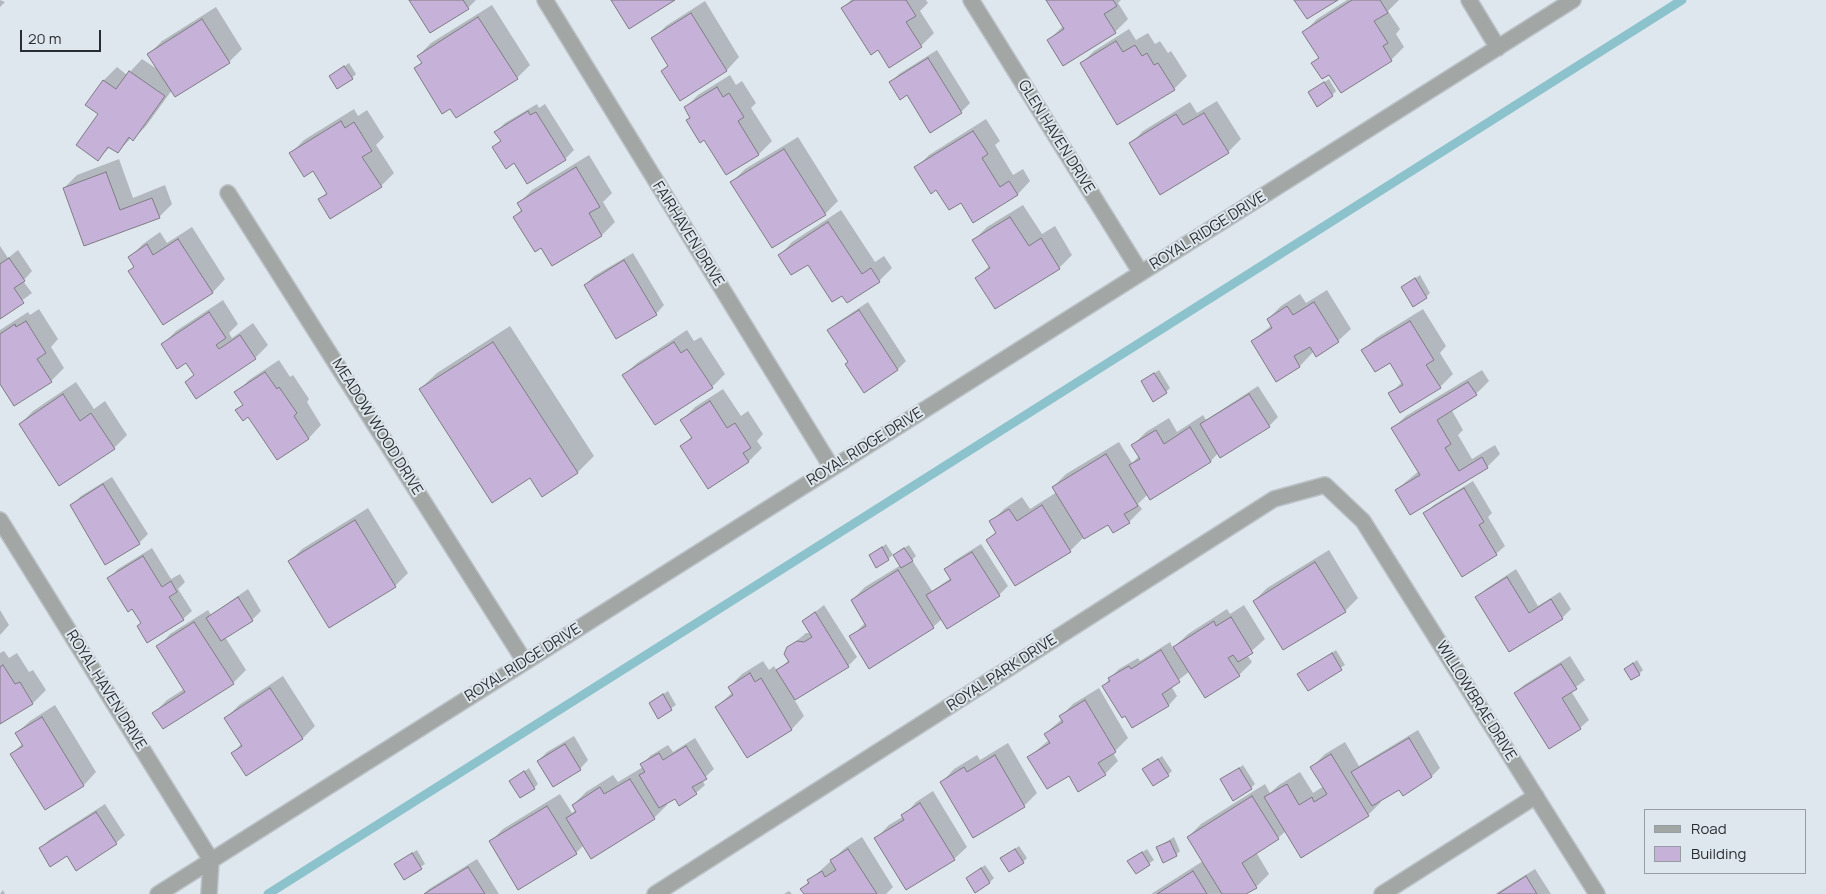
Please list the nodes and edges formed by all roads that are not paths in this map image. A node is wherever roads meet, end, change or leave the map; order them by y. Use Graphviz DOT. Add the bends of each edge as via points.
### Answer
graph roads {
  1 [pos="545,0"];
  2 [pos="971,0"];
  3 [pos="1469,0"];
  4 [pos="1573,0"];
  5 [pos="1498,48"];
  6 [pos="228,192"];
  7 [pos="1141,273"];
  8 [pos="832,468"];
  9 [pos="1351,510"];
  10 [pos="0,520"];
  11 [pos="525,662"];
  12 [pos="1536,796"];
  13 [pos="211,860"];
  14 [pos="158,894"];
  15 [pos="209,894"];
  16 [pos="655,894"];
  17 [pos="1382,894"];
  18 [pos="1597,894"];
  1 -- 8 [label="street, FAIRHAVEN DRIVE"];
  2 -- 7 [label="street, GLEN HAVEN DRIVE"];
  3 -- 5 [label="street"];
  4 -- 5 [label="street, ROYAL RIDGE DRIVE"];
  5 -- 7 [label="street, ROYAL RIDGE DRIVE"];
  6 -- 11 [label="street, MEADOW WOOD DRIVE"];
  7 -- 8 [label="street, ROYAL RIDGE DRIVE"];
  8 -- 11 [label="street, ROYAL RIDGE DRIVE"];
  9 -- 12 [label="street, WILLOWBRAE DRIVE" via="1363,521"];
  9 -- 16 [label="street, ROYAL PARK DRIVE" via="1325,485 1274,499"];
  10 -- 13 [label="street, ROYAL HAVEN DRIVE"];
  11 -- 13 [label="street, ROYAL RIDGE DRIVE"];
  12 -- 17 [label="street"];
  12 -- 18 [label="street, WILLOWBRAE DRIVE"];
  13 -- 14 [label="street, ROYAL RIDGE DRIVE"];
  13 -- 15 [label="street"];
}
